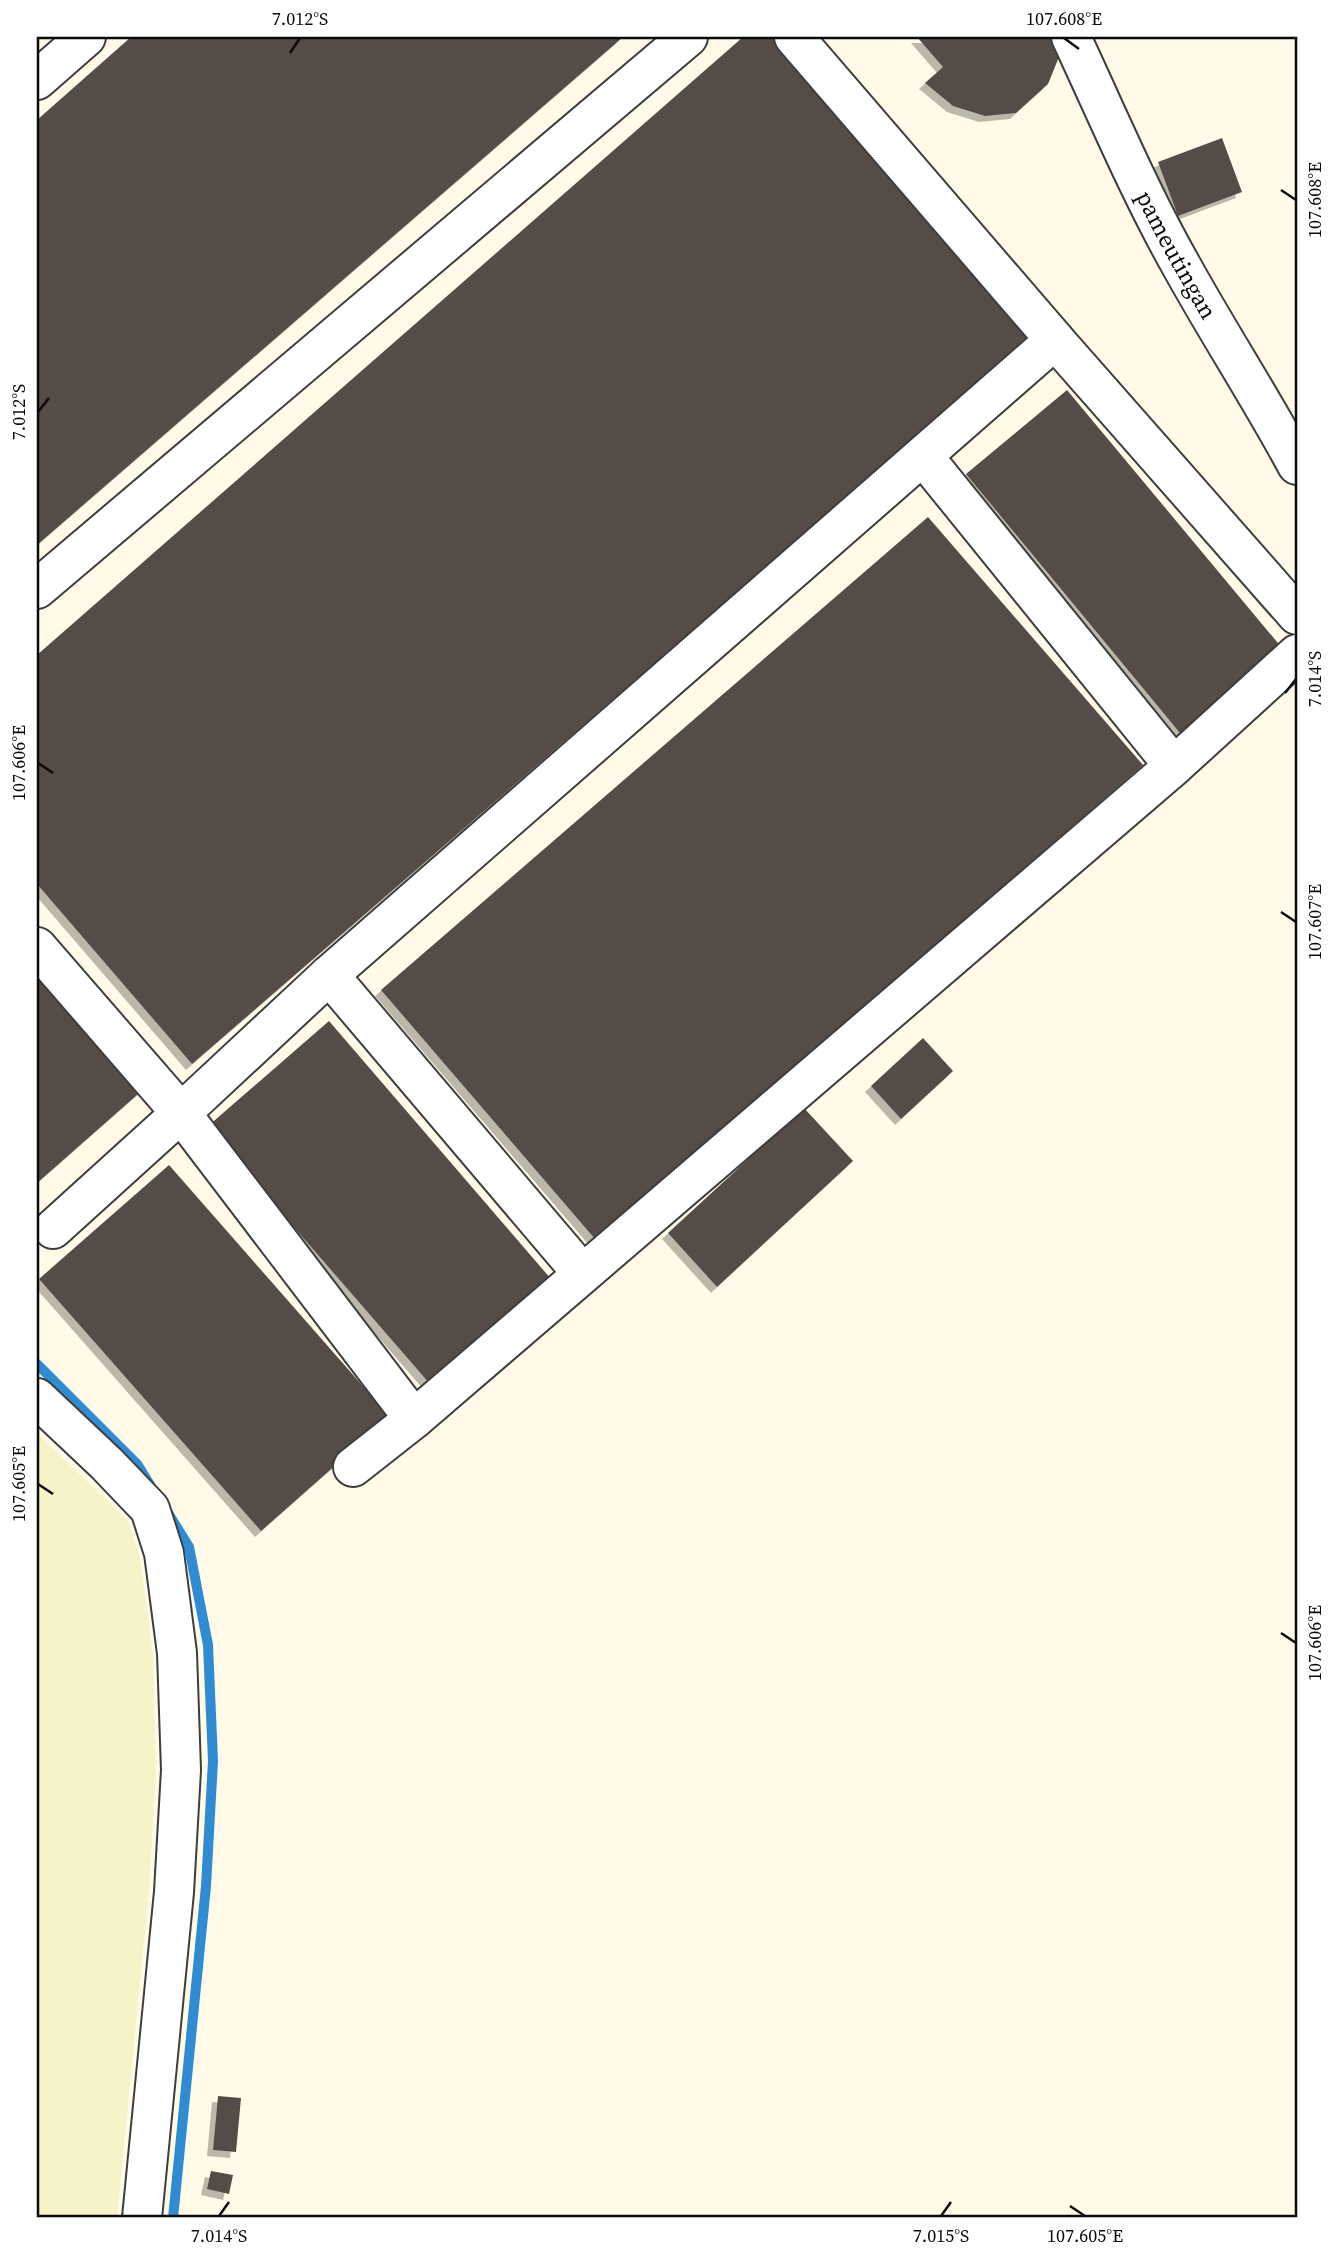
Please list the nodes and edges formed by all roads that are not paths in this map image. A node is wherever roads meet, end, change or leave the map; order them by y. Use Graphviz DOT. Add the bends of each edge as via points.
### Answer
graph roads {
  1 [pos="86,37"];
  2 [pos="688,37"];
  3 [pos="794,37"];
  4 [pos="1071,37"];
  5 [pos="37,80"];
  6 [pos="1055,340"];
  7 [pos="923,456"];
  8 [pos="1297,465"];
  9 [pos="37,589"];
  10 [pos="1297,615"];
  11 [pos="1297,654"];
  12 [pos="1174,766"];
  13 [pos="37,947"];
  14 [pos="330,975"];
  15 [pos="181,1113"];
  16 [pos="54,1229"];
  17 [pos="582,1273"];
  18 [pos="37,1398"];
  19 [pos="414,1419"];
  20 [pos="353,1467"];
  21 [pos="142,2218"];
  1 -- 5 [label="street"];
  2 -- 9 [label="street"];
  3 -- 6 [label="street"];
  4 -- 8 [label="street, pameutingan" via="1150,208"];
  6 -- 7 [label="street"];
  6 -- 10 [label="street"];
  7 -- 12 [label="street"];
  7 -- 14 [label="street"];
  11 -- 12 [label="street"];
  12 -- 17 [label="street"];
  13 -- 15 [label="street"];
  14 -- 15 [label="street"];
  14 -- 17 [label="street"];
  15 -- 16 [label="street"];
  15 -- 19 [label="street"];
  17 -- 19 [label="street"];
  18 -- 21 [label="street" via="150,1509 164,1553 176,1641 181,1770 174,1892"];
  19 -- 20 [label="street"];
}
